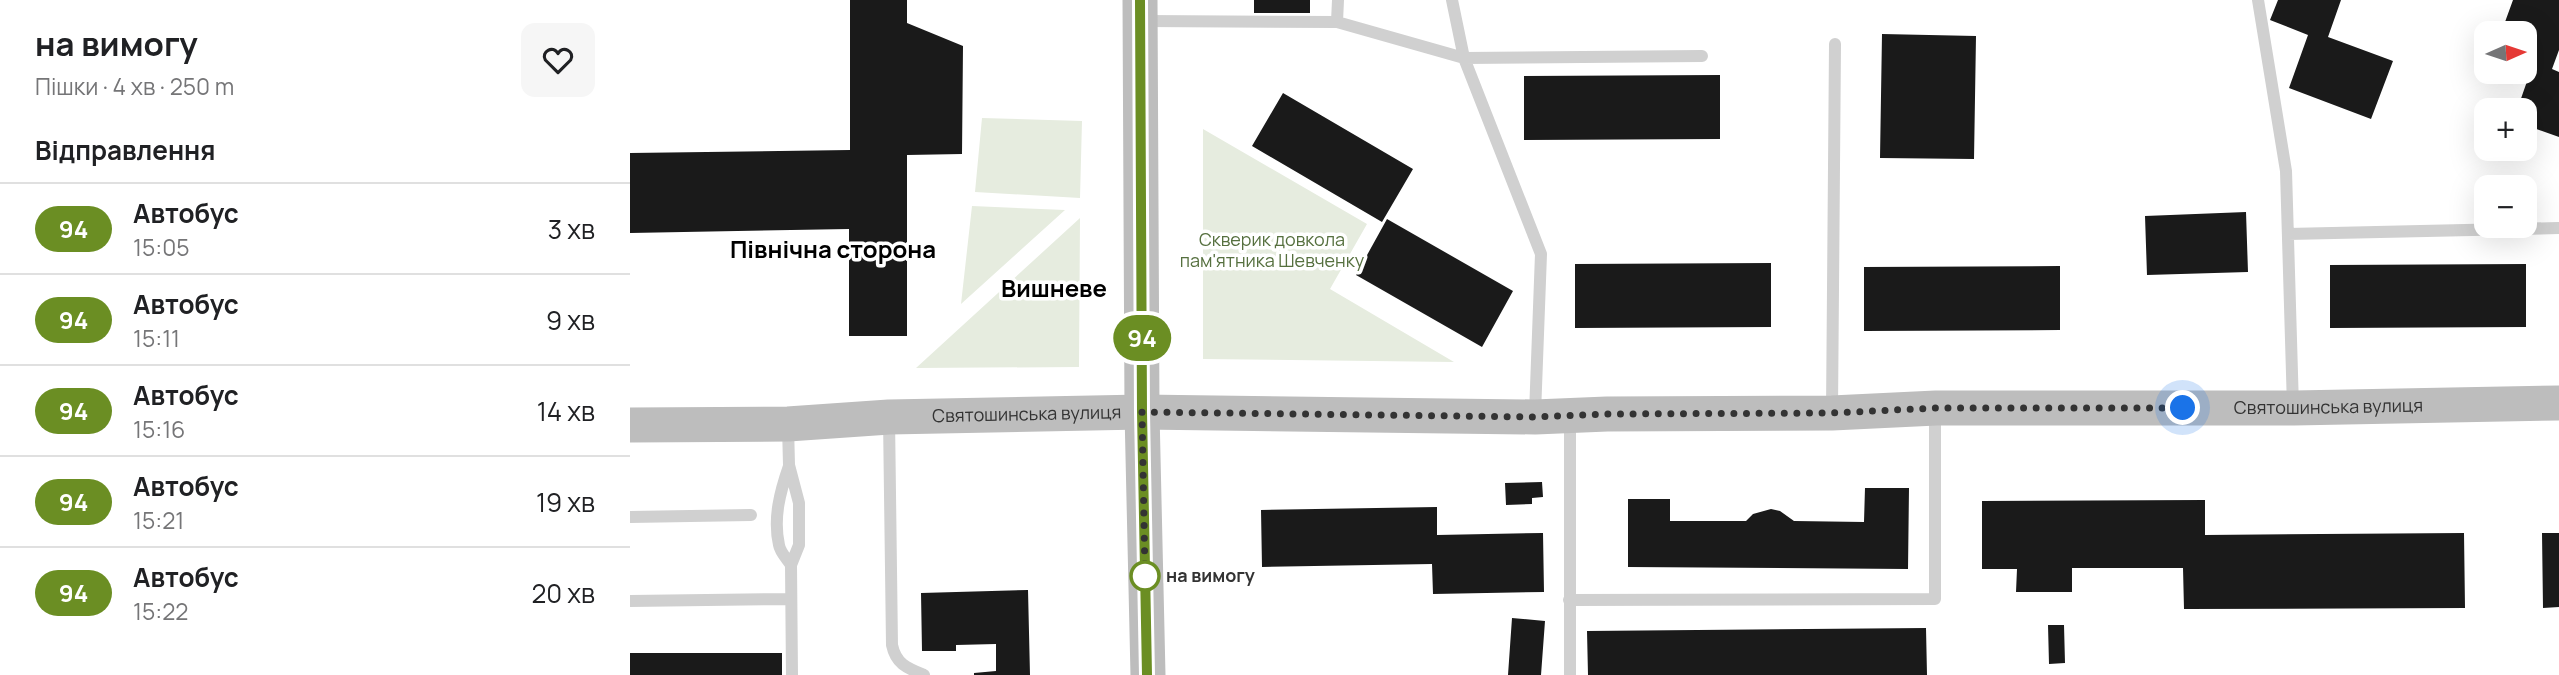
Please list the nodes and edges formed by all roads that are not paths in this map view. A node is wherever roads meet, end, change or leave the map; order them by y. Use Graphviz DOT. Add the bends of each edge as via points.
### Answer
graph roads {
  1 [pos="1338,0"];
  2 [pos="1452,0"];
  3 [pos="2258,0"];
  4 [pos="1140,10"];
  5 [pos="1337,22"];
  6 [pos="1835,44"];
  7 [pos="1702,56"];
  8 [pos="1464,58"];
  9 [pos="2559,228"];
  10 [pos="2288,234"];
  11 [pos="2559,403"];
  12 [pos="1936,408"];
  13 [pos="2294,408"];
  14 [pos="1142,412"];
  15 [pos="1832,413"];
  16 [pos="1570,415"];
  17 [pos="1535,417"];
  18 [pos="889,418"];
  19 [pos="630,425"];
  20 [pos="788,425"];
  21 [pos="789,465"];
  22 [pos="751,515"];
  23 [pos="630,517"];
  24 [pos="791,565"];
  25 [pos="630,600"];
  26 [pos="791,600"];
  27 [pos="1569,600"];
  28 [pos="792,675"];
  29 [pos="924,675"];
  30 [pos="1147,675"];
  31 [pos="1570,675"];
  1 -- 5 [label="lane"];
  2 -- 8 [label="lane"];
  3 -- 10 [label="lane" via="2286,172"];
  4 -- 5 [label="lane"];
  4 -- 14 [label="street"];
  5 -- 8 [label="lane"];
  6 -- 15 [label="lane"];
  7 -- 8 [label="lane"];
  8 -- 17 [label="lane" via="1541,254"];
  9 -- 10 [label="lane"];
  10 -- 13 [label="lane"];
  11 -- 13 [label="street, Святошинська вулиця"];
  12 -- 13 [label="street, Святошинська вулиця"];
  12 -- 15 [label="street, Святошинська вулиця"];
  12 -- 27 [label="lane" via="1935,599"];
  14 -- 17 [label="street, Святошинська вулиця"];
  14 -- 18 [label="street, Святошинська вулиця"];
  14 -- 30 [label="street"];
  15 -- 16 [label="street, Святошинська вулиця"];
  16 -- 17 [label="street, Святошинська вулиця"];
  16 -- 27 [label="lane"];
  18 -- 20 [label="street, Святошинська вулиця"];
  18 -- 29 [label="lane" via="892,645 900,663"];
  19 -- 20 [label="street, Святошинська вулиця"];
  20 -- 21 [label="lane"];
  21 -- 24 [label="lane" via="799,510 799,545"];
  21 -- 24 [label="lane" via="777,502 779,547"];
  22 -- 23 [label="lane"];
  24 -- 26 [label="lane"];
  25 -- 26 [label="lane"];
  26 -- 28 [label="lane"];
  27 -- 31 [label="lane"];
}
